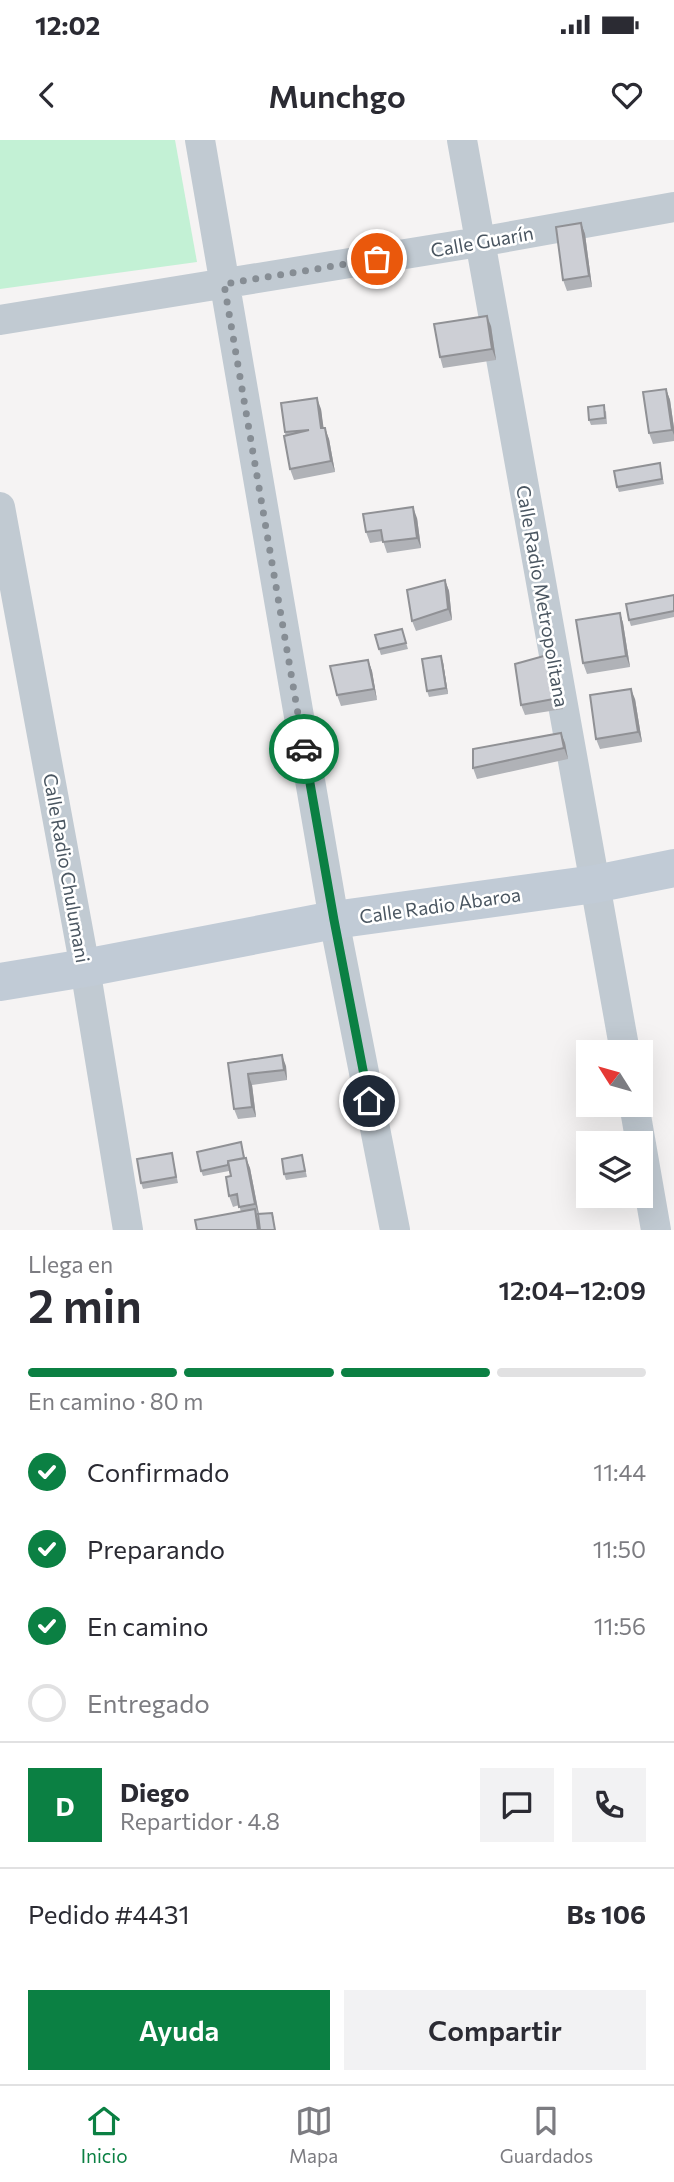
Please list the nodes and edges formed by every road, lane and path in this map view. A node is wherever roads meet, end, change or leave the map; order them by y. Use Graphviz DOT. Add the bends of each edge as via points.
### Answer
graph roads {
  1 [pos="200,140"];
  2 [pos="462,140"];
  3 [pos="674,207"];
  4 [pos="479,242"];
  5 [pos="224,284"];
  6 [pos="0,320"];
  7 [pos="0,507"];
  8 [pos="674,868"];
  9 [pos="595,884"];
  10 [pos="334,920"];
  11 [pos="85,968"];
  12 [pos="0,982"];
  13 [pos="623,1040"];
  14 [pos="636,1117"];
  15 [pos="128,1230"];
  16 [pos="395,1230"];
  17 [pos="656,1230"];
  1 -- 5 [label="street"];
  2 -- 4 [label="street, Calle Radio Metropolitana"];
  3 -- 4 [label="street, Calle Guarín"];
  4 -- 5 [label="street, Calle Guarín"];
  4 -- 9 [label="street, Calle Radio Metropolitana"];
  5 -- 6 [label="street, Calle Guarín"];
  5 -- 10 [label="street"];
  7 -- 11 [label="street, Calle Radio Chulumani"];
  8 -- 9 [label="street, Calle Radio Abaroa"];
  9 -- 10 [label="street, Calle Radio Abaroa"];
  9 -- 13 [label="street, Calle Radio Metropolitana"];
  10 -- 11 [label="street, Calle Radio Abaroa"];
  10 -- 16 [label="street"];
  11 -- 12 [label="street, Calle Radio Abaroa"];
  11 -- 15 [label="street, Calle Radio Chulumani"];
  14 -- 17 [label="street"];
}
